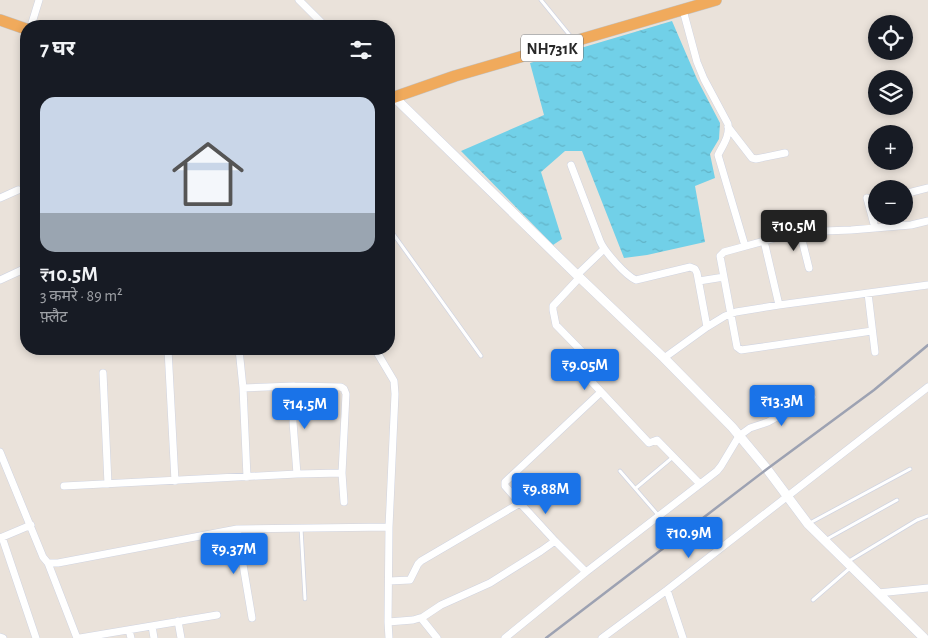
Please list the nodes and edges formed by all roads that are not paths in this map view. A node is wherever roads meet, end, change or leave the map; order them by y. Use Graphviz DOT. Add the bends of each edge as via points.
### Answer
graph roads {
  1 [pos="39,0"];
  2 [pos="300,0"];
  3 [pos="541,0"];
  4 [pos="712,1"];
  5 [pos="683,10"];
  6 [pos="0,20"];
  7 [pos="33,20"];
  8 [pos="319,20"];
  9 [pos="20,27"];
  10 [pos="575,41"];
  11 [pos="395,95"];
  12 [pos="395,100"];
  13 [pos="728,127"];
  14 [pos="786,153"];
  15 [pos="571,165"];
  16 [pos="928,188"];
  17 [pos="18,190"];
  18 [pos="913,192"];
  19 [pos="0,198"];
  20 [pos="867,198"];
  21 [pos="928,221"];
  22 [pos="900,226"];
  23 [pos="875,228"];
  24 [pos="800,232"];
  25 [pos="395,236"];
  26 [pos="764,241"];
  27 [pos="745,246"];
  28 [pos="604,249"];
  29 [pos="809,268"];
  30 [pos="20,271"];
  31 [pos="578,276"];
  32 [pos="724,277"];
  33 [pos="0,280"];
  34 [pos="699,281"];
  35 [pos="928,285"];
  36 [pos="868,292"];
  37 [pos="779,305"];
  38 [pos="731,314"];
  39 [pos="707,327"];
  40 [pos="872,331"];
  41 [pos="875,352"];
  42 [pos="168,355"];
  43 [pos="240,355"];
  44 [pos="379,355"];
  45 [pos="481,356"];
  46 [pos="664,358"];
  47 [pos="103,373"];
  48 [pos="294,386"];
  49 [pos="928,387"];
  50 [pos="243,388"];
  51 [pos="601,392"];
  52 [pos="812,397"];
  53 [pos="740,436"];
  54 [pos="0,452"];
  55 [pos="673,457"];
  56 [pos="910,469"];
  57 [pos="620,471"];
  58 [pos="342,473"];
  59 [pos="297,474"];
  60 [pos="247,477"];
  61 [pos="175,480"];
  62 [pos="108,484"];
  63 [pos="700,484"];
  64 [pos="64,486"];
  65 [pos="636,488"];
  66 [pos="788,496"];
  67 [pos="897,500"];
  68 [pos="344,502"];
  69 [pos="520,503"];
  70 [pos="659,516"];
  71 [pos="928,516"];
  72 [pos="808,524"];
  73 [pos="30,525"];
  74 [pos="389,527"];
  75 [pos="301,528"];
  76 [pos="238,529"];
  77 [pos="1,537"];
  78 [pos="555,541"];
  79 [pos="824,541"];
  80 [pos="48,563"];
  81 [pos="849,565"];
  82 [pos="586,572"];
  83 [pos="389,581"];
  84 [pos="928,588"];
  85 [pos="667,590"];
  86 [pos="878,593"];
  87 [pos="305,599"];
  88 [pos="813,600"];
  89 [pos="217,615"];
  90 [pos="252,618"];
  91 [pos="421,618"];
  92 [pos="178,621"];
  93 [pos="388,622"];
  94 [pos="152,626"];
  95 [pos="129,630"];
  96 [pos="105,636"];
  97 [pos="36,638"];
  98 [pos="80,638"];
  99 [pos="131,638"];
  100 [pos="154,638"];
  101 [pos="181,638"];
  102 [pos="388,638"];
  103 [pos="437,638"];
  104 [pos="505,638"];
  105 [pos="602,638"];
  106 [pos="683,638"];
  107 [pos="924,638"];
  1 -- 7 [label="street"];
  2 -- 8 [label="street"];
  3 -- 10 [label="lane"];
  4 -- 5 [label="highway, NH731K"];
  5 -- 10 [label="highway, NH731K"];
  5 -- 13 [label="street" via="701,72"];
  6 -- 9 [label="highway"];
  10 -- 11 [label="highway, NH731K"];
  12 -- 31 [label="street"];
  13 -- 14 [label="street" via="752,158"];
  13 -- 27 [label="street" via="725,143 718,155"];
  15 -- 28 [label="street"];
  16 -- 18 [label="street"];
  17 -- 19 [label="street"];
  20 -- 23 [label="street"];
  21 -- 22 [label="street"];
  22 -- 23 [label="street"];
  23 -- 24 [label="street"];
  24 -- 26 [label="street"];
  24 -- 29 [label="street"];
  25 -- 45 [label="lane"];
  26 -- 27 [label="street"];
  26 -- 37 [label="street"];
  27 -- 32 [label="street" via="721,253"];
  28 -- 31 [label="street"];
  28 -- 34 [label="street" via="633,279 690,268 697,273"];
  30 -- 33 [label="street"];
  31 -- 46 [label="street"];
  31 -- 51 [label="street" via="554,306 555,323 596,366 596,371 589,378"];
  32 -- 34 [label="street"];
  32 -- 38 [label="street"];
  34 -- 39 [label="street"];
  35 -- 36 [label="street"];
  36 -- 37 [label="street"];
  36 -- 40 [label="street"];
  37 -- 38 [label="street"];
  38 -- 39 [label="street"];
  38 -- 40 [label="street" via="737,347 741,350"];
  39 -- 46 [label="street"];
  40 -- 41 [label="street"];
  42 -- 61 [label="street"];
  43 -- 50 [label="street"];
  44 -- 74 [label="street" via="394,381 395,394"];
  46 -- 53 [label="street"];
  47 -- 62 [label="street"];
  48 -- 50 [label="street"];
  48 -- 58 [label="street" via="341,386 344,389"];
  48 -- 59 [label="street"];
  49 -- 66 [label="street"];
  50 -- 60 [label="street"];
  51 -- 55 [label="street" via="649,443 657,440"];
  51 -- 69 [label="street" via="505,482"];
  52 -- 53 [label="street"];
  53 -- 63 [label="street" via="721,466"];
  53 -- 66 [label="street"];
  54 -- 73 [label="street"];
  55 -- 63 [label="street"];
  55 -- 65 [label="lane"];
  56 -- 72 [label="lane"];
  57 -- 65 [label="lane"];
  58 -- 59 [label="street"];
  58 -- 68 [label="street"];
  59 -- 60 [label="street"];
  60 -- 61 [label="street"];
  61 -- 62 [label="street"];
  62 -- 64 [label="street"];
  63 -- 70 [label="street"];
  65 -- 70 [label="lane"];
  66 -- 72 [label="street"];
  66 -- 85 [label="street"];
  67 -- 79 [label="lane"];
  69 -- 78 [label="street"];
  69 -- 83 [label="street" via="421,560 410,580"];
  70 -- 82 [label="street"];
  71 -- 81 [label="lane"];
  72 -- 79 [label="street"];
  73 -- 77 [label="street"];
  73 -- 80 [label="street"];
  74 -- 75 [label="street"];
  74 -- 83 [label="street"];
  75 -- 76 [label="street"];
  75 -- 87 [label="lane"];
  76 -- 80 [label="street"];
  76 -- 90 [label="street"];
  77 -- 97 [label="street"];
  78 -- 82 [label="street"];
  78 -- 91 [label="street" via="490,583 440,605"];
  79 -- 81 [label="street"];
  80 -- 98 [label="street"];
  81 -- 86 [label="street"];
  81 -- 88 [label="lane"];
  82 -- 104 [label="street"];
  83 -- 93 [label="street"];
  84 -- 86 [label="street"];
  85 -- 105 [label="street"];
  85 -- 106 [label="street"];
  86 -- 107 [label="street"];
  89 -- 92 [label="street"];
  91 -- 93 [label="street"];
  91 -- 103 [label="street"];
  92 -- 94 [label="street"];
  92 -- 101 [label="street"];
  93 -- 102 [label="street"];
  94 -- 95 [label="street"];
  94 -- 100 [label="street"];
  95 -- 96 [label="street"];
  95 -- 99 [label="street"];
  96 -- 98 [label="street"];
}
